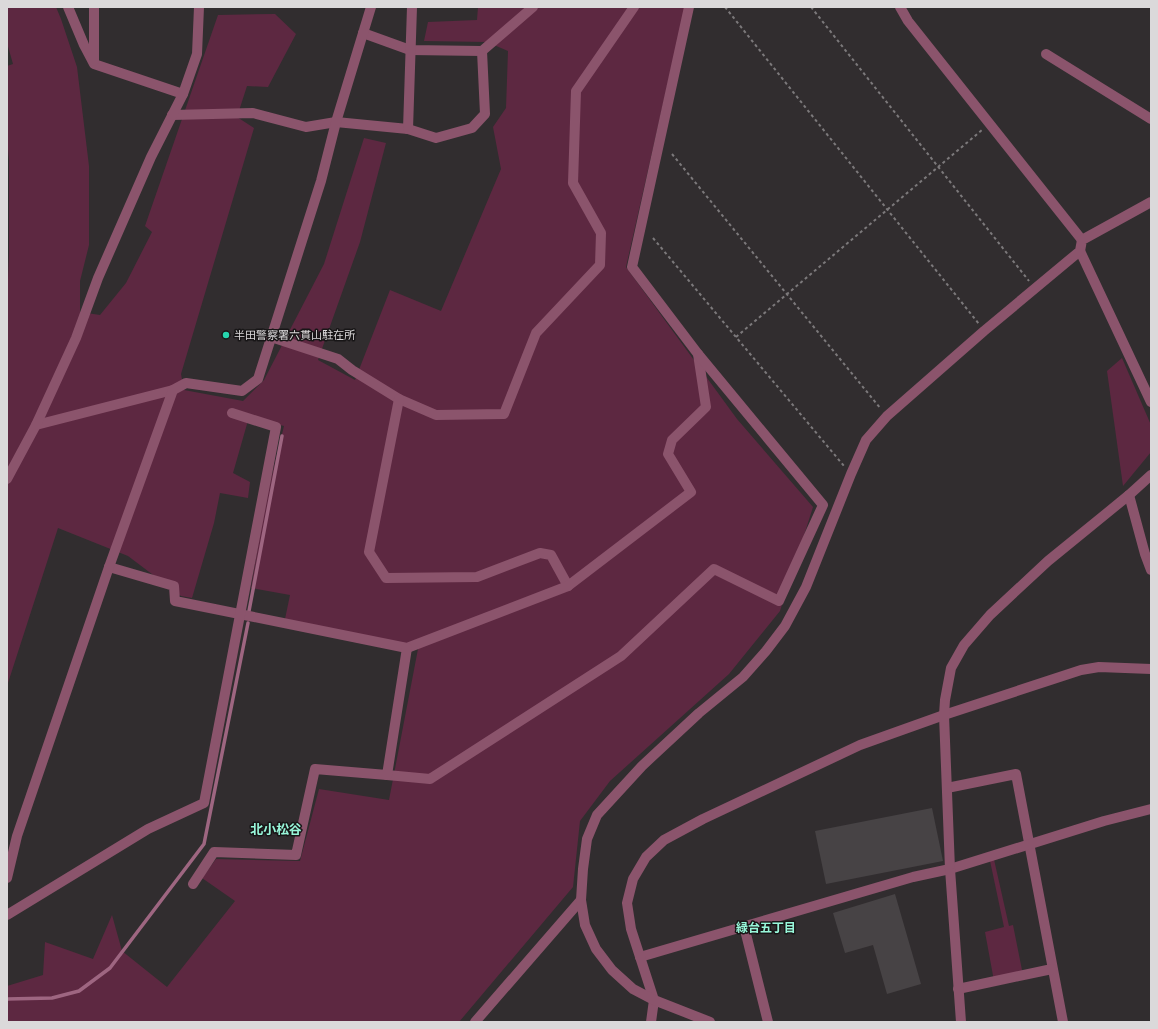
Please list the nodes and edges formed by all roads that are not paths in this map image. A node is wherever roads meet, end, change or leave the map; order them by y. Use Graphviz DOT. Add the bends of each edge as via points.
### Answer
graph roads {
  1 [pos="68,7"];
  2 [pos="94,7"];
  3 [pos="199,7"];
  4 [pos="371,7"];
  5 [pos="412,7"];
  6 [pos="533,7"];
  7 [pos="634,7"];
  8 [pos="689,7"];
  9 [pos="900,7"];
  10 [pos="363,33"];
  11 [pos="410,50"];
  12 [pos="482,51"];
  13 [pos="1046,54"];
  14 [pos="94,64"];
  15 [pos="182,94"];
  16 [pos="172,115"];
  17 [pos="1151,119"];
  18 [pos="336,122"];
  19 [pos="408,129"];
  20 [pos="1151,202"];
  21 [pos="1082,240"];
  22 [pos="1080,251"];
  23 [pos="271,337"];
  24 [pos="698,354"];
  25 [pos="173,390"];
  26 [pos="399,399"];
  27 [pos="1151,402"];
  28 [pos="232,413"];
  29 [pos="36,424"];
  30 [pos="1151,475"];
  31 [pos="7,479"];
  32 [pos="1129,495"];
  33 [pos="109,567"];
  34 [pos="1151,570"];
  35 [pos="568,586"];
  36 [pos="240,613"];
  37 [pos="407,648"];
  38 [pos="1151,669"];
  39 [pos="944,715"];
  40 [pos="387,775"];
  41 [pos="947,788"];
  42 [pos="1151,809"];
  43 [pos="1029,844"];
  44 [pos="950,868"];
  45 [pos="7,878"];
  46 [pos="193,884"];
  47 [pos="581,900"];
  48 [pos="7,915"];
  49 [pos="744,926"];
  50 [pos="640,956"];
  51 [pos="1052,969"];
  52 [pos="958,988"];
  53 [pos="654,1000"];
  54 [pos="475,1022"];
  55 [pos="651,1022"];
  56 [pos="710,1022"];
  57 [pos="768,1022"];
  58 [pos="961,1022"];
  59 [pos="1062,1022"];
  1 -- 14 [label="street"];
  2 -- 14 [label="street"];
  3 -- 15 [label="street" via="197,54"];
  4 -- 10 [label="street"];
  5 -- 11 [label="street"];
  6 -- 12 [label="street"];
  7 -- 26 [label="street" via="576,91 573,183 601,233 600,265 536,333 504,414 436,415"];
  8 -- 24 [label="street" via="632,267"];
  9 -- 21 [label="street" via="908,21"];
  10 -- 11 [label="street"];
  10 -- 18 [label="street"];
  11 -- 12 [label="street"];
  11 -- 19 [label="street"];
  12 -- 19 [label="street" via="485,114 472,128 436,138"];
  13 -- 17 [label="street"];
  14 -- 15 [label="street"];
  15 -- 16 [label="street"];
  16 -- 18 [label="street" via="252,113 306,127"];
  16 -- 29 [label="street" via="151,157 101,271 76,338"];
  18 -- 19 [label="street"];
  18 -- 23 [label="street" via="321,181"];
  20 -- 21 [label="street"];
  21 -- 22 [label="street"];
  22 -- 27 [label="street"];
  22 -- 47 [label="street" via="887,416 866,440 806,587 785,626 743,677 699,713 642,766 597,814 587,839"];
  23 -- 25 [label="street" via="258,379 242,391 186,383"];
  23 -- 26 [label="street" via="338,359"];
  24 -- 35 [label="street" via="706,407 672,440 668,454 691,492"];
  24 -- 40 [label="street" via="823,505 779,601 714,569 621,656 430,779"];
  25 -- 29 [label="street"];
  25 -- 33 [label="street"];
  26 -- 35 [label="street" via="368,552 386,578 477,577 540,553 551,555"];
  28 -- 36 [label="street" via="276,426"];
  29 -- 31 [label="street"];
  30 -- 32 [label="street"];
  32 -- 34 [label="street"];
  32 -- 39 [label="street" via="1048,561 990,615 964,645 951,668"];
  33 -- 36 [label="street" via="174,586 175,601"];
  33 -- 45 [label="street" via="17,836"];
  35 -- 37 [label="street"];
  36 -- 37 [label="street"];
  36 -- 48 [label="street" via="204,803 148,829"];
  37 -- 40 [label="street"];
  38 -- 39 [label="street" via="1099,667 1081,670"];
  39 -- 41 [label="street"];
  39 -- 50 [label="street" via="860,745 702,819 664,840 646,857 633,879 627,903 631,929"];
  40 -- 46 [label="street" via="315,769 296,855 214,852"];
  41 -- 43 [label="street" via="1016,774"];
  41 -- 44 [label="street"];
  42 -- 43 [label="street"];
  43 -- 44 [label="street"];
  43 -- 51 [label="street"];
  44 -- 49 [label="street"];
  44 -- 52 [label="street"];
  47 -- 53 [label="street" via="585,925 596,949 612,970 633,989"];
  47 -- 54 [label="street"];
  49 -- 50 [label="street"];
  49 -- 57 [label="street"];
  50 -- 53 [label="street"];
  51 -- 52 [label="street"];
  51 -- 59 [label="street"];
  52 -- 58 [label="street"];
  53 -- 55 [label="street"];
  53 -- 56 [label="street"];
}
